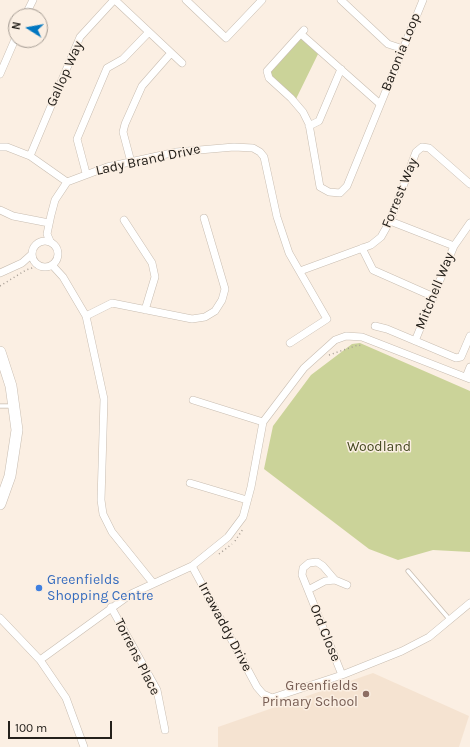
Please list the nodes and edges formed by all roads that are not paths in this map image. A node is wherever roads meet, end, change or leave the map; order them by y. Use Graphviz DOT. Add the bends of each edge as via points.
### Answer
graph roads {
  1 [pos="115,0"];
  2 [pos="262,0"];
  3 [pos="341,0"];
  4 [pos="422,0"];
  5 [pos="189,1"];
  6 [pos="149,32"];
  7 [pos="11,48"];
  8 [pos="403,49"];
  9 [pos="171,53"];
  10 [pos="182,63"];
  11 [pos="341,69"];
  12 [pos="0,74"];
  13 [pos="380,104"];
  14 [pos="309,126"];
  15 [pos="0,147"];
  16 [pos="30,156"];
  17 [pos="131,162"];
  18 [pos="86,173"];
  19 [pos="67,182"];
  20 [pos="470,184"];
  21 [pos="0,210"];
  22 [pos="204,218"];
  23 [pos="124,220"];
  24 [pos="390,221"];
  25 [pos="49,223"];
  26 [pos="470,223"];
  27 [pos="50,241"];
  28 [pos="454,246"];
  29 [pos="362,248"];
  30 [pos="32,254"];
  31 [pos="50,266"];
  32 [pos="300,271"];
  33 [pos="0,273"];
  34 [pos="434,297"];
  35 [pos="145,310"];
  36 [pos="86,316"];
  37 [pos="375,326"];
  38 [pos="470,336"];
  39 [pos="415,341"];
  40 [pos="290,343"];
  41 [pos="0,352"];
  42 [pos="470,367"];
  43 [pos="0,369"];
  44 [pos="468,378"];
  45 [pos="193,400"];
  46 [pos="4,406"];
  47 [pos="263,422"];
  48 [pos="190,483"];
  49 [pos="0,485"];
  50 [pos="247,500"];
  51 [pos="0,504"];
  52 [pos="192,566"];
  53 [pos="408,571"];
  54 [pos="335,580"];
  55 [pos="153,582"];
  56 [pos="347,585"];
  57 [pos="308,590"];
  58 [pos="470,603"];
  59 [pos="111,607"];
  60 [pos="0,618"];
  61 [pos="450,620"];
  62 [pos="40,660"];
  63 [pos="342,675"];
  64 [pos="165,730"];
  65 [pos="84,747"];
  1 -- 6 [label="street"];
  1 -- 16 [label="street, Gallop Way" via="80,37"];
  2 -- 5 [label="street" via="226,38"];
  3 -- 8 [label="street" via="388,44"];
  4 -- 8 [label="street, Baronia Loop"];
  6 -- 9 [label="street"];
  6 -- 18 [label="street" via="123,59 107,68 77,139"];
  7 -- 12 [label="street"];
  8 -- 13 [label="street, Baronia Loop"];
  9 -- 10 [label="street"];
  9 -- 17 [label="street" via="142,86 125,124 123,132"];
  11 -- 13 [label="street, Baronia Loop"];
  11 -- 14 [label="street" via="320,120"];
  11 -- 14 [label="street, Baronia Loop" via="303,32 267,71 269,78 303,112"];
  13 -- 14 [label="street, Baronia Loop" via="347,186 340,193 329,192 320,187"];
  15 -- 16 [label="street" via="7,147"];
  16 -- 19 [label="street"];
  17 -- 18 [label="street, Lady Brand Drive"];
  17 -- 32 [label="street, Lady Brand Drive" via="200,148 253,148 260,152 264,157 277,217 289,253"];
  18 -- 19 [label="street, Lady Brand Drive"];
  19 -- 25 [label="street" via="55,200"];
  20 -- 24 [label="street, Forrest Way" via="429,148 422,147 416,152"];
  21 -- 25 [label="street" via="13,216"];
  22 -- 35 [label="street" via="225,289 216,311 205,317 192,319"];
  23 -- 35 [label="street" via="152,264 155,277"];
  24 -- 28 [label="street"];
  24 -- 29 [label="street, Forrest Way" via="377,242"];
  25 -- 27 [label="street" via="47,234"];
  26 -- 28 [label="street, Mitchell Way"];
  27 -- 30 [label="street" via="38,243"];
  27 -- 31 [label="street" via="58,250 58,258"];
  28 -- 34 [label="street, Mitchell Way"];
  29 -- 32 [label="street, Forrest Way"];
  29 -- 34 [label="street" via="373,270"];
  30 -- 31 [label="street" via="37,264"];
  30 -- 33 [label="street" via="22,263"];
  31 -- 36 [label="street" via="63,277"];
  32 -- 40 [label="street, Lady Brand Drive" via="328,320"];
  34 -- 39 [label="street, Mitchell Way"];
  35 -- 36 [label="street" via="112,303"];
  36 -- 55 [label="street" via="104,399 102,514 112,532"];
  37 -- 39 [label="street"];
  38 -- 39 [label="street" via="458,358"];
  41 -- 51 [label="main road" via="11,386 17,430 10,476"];
  42 -- 44 [label="street"];
  43 -- 46 [label="main road"];
  44 -- 47 [label="street" via="362,337 346,336 335,340 304,368"];
  45 -- 47 [label="street"];
  46 -- 49 [label="main road" via="9,446"];
  47 -- 50 [label="street"];
  48 -- 50 [label="street"];
  50 -- 52 [label="street" via="243,517 228,538"];
  52 -- 55 [label="street"];
  52 -- 63 [label="street, Irrawaddy Drive" via="263,694 272,698 282,696"];
  53 -- 61 [label="lane"];
  54 -- 56 [label="street, Ord Close"];
  54 -- 57 [label="street, Ord Close" via="325,581"];
  54 -- 57 [label="street, Ord Close" via="317,562 309,563 303,568 302,575"];
  55 -- 59 [label="street"];
  57 -- 63 [label="street, Ord Close"];
  58 -- 61 [label="street, Irrawaddy Drive"];
  59 -- 62 [label="street"];
  59 -- 64 [label="street, Torrens Place" via="157,690"];
  60 -- 62 [label="street"];
  61 -- 63 [label="street, Irrawaddy Drive" via="429,638"];
  62 -- 65 [label="street" via="66,698"];
}
